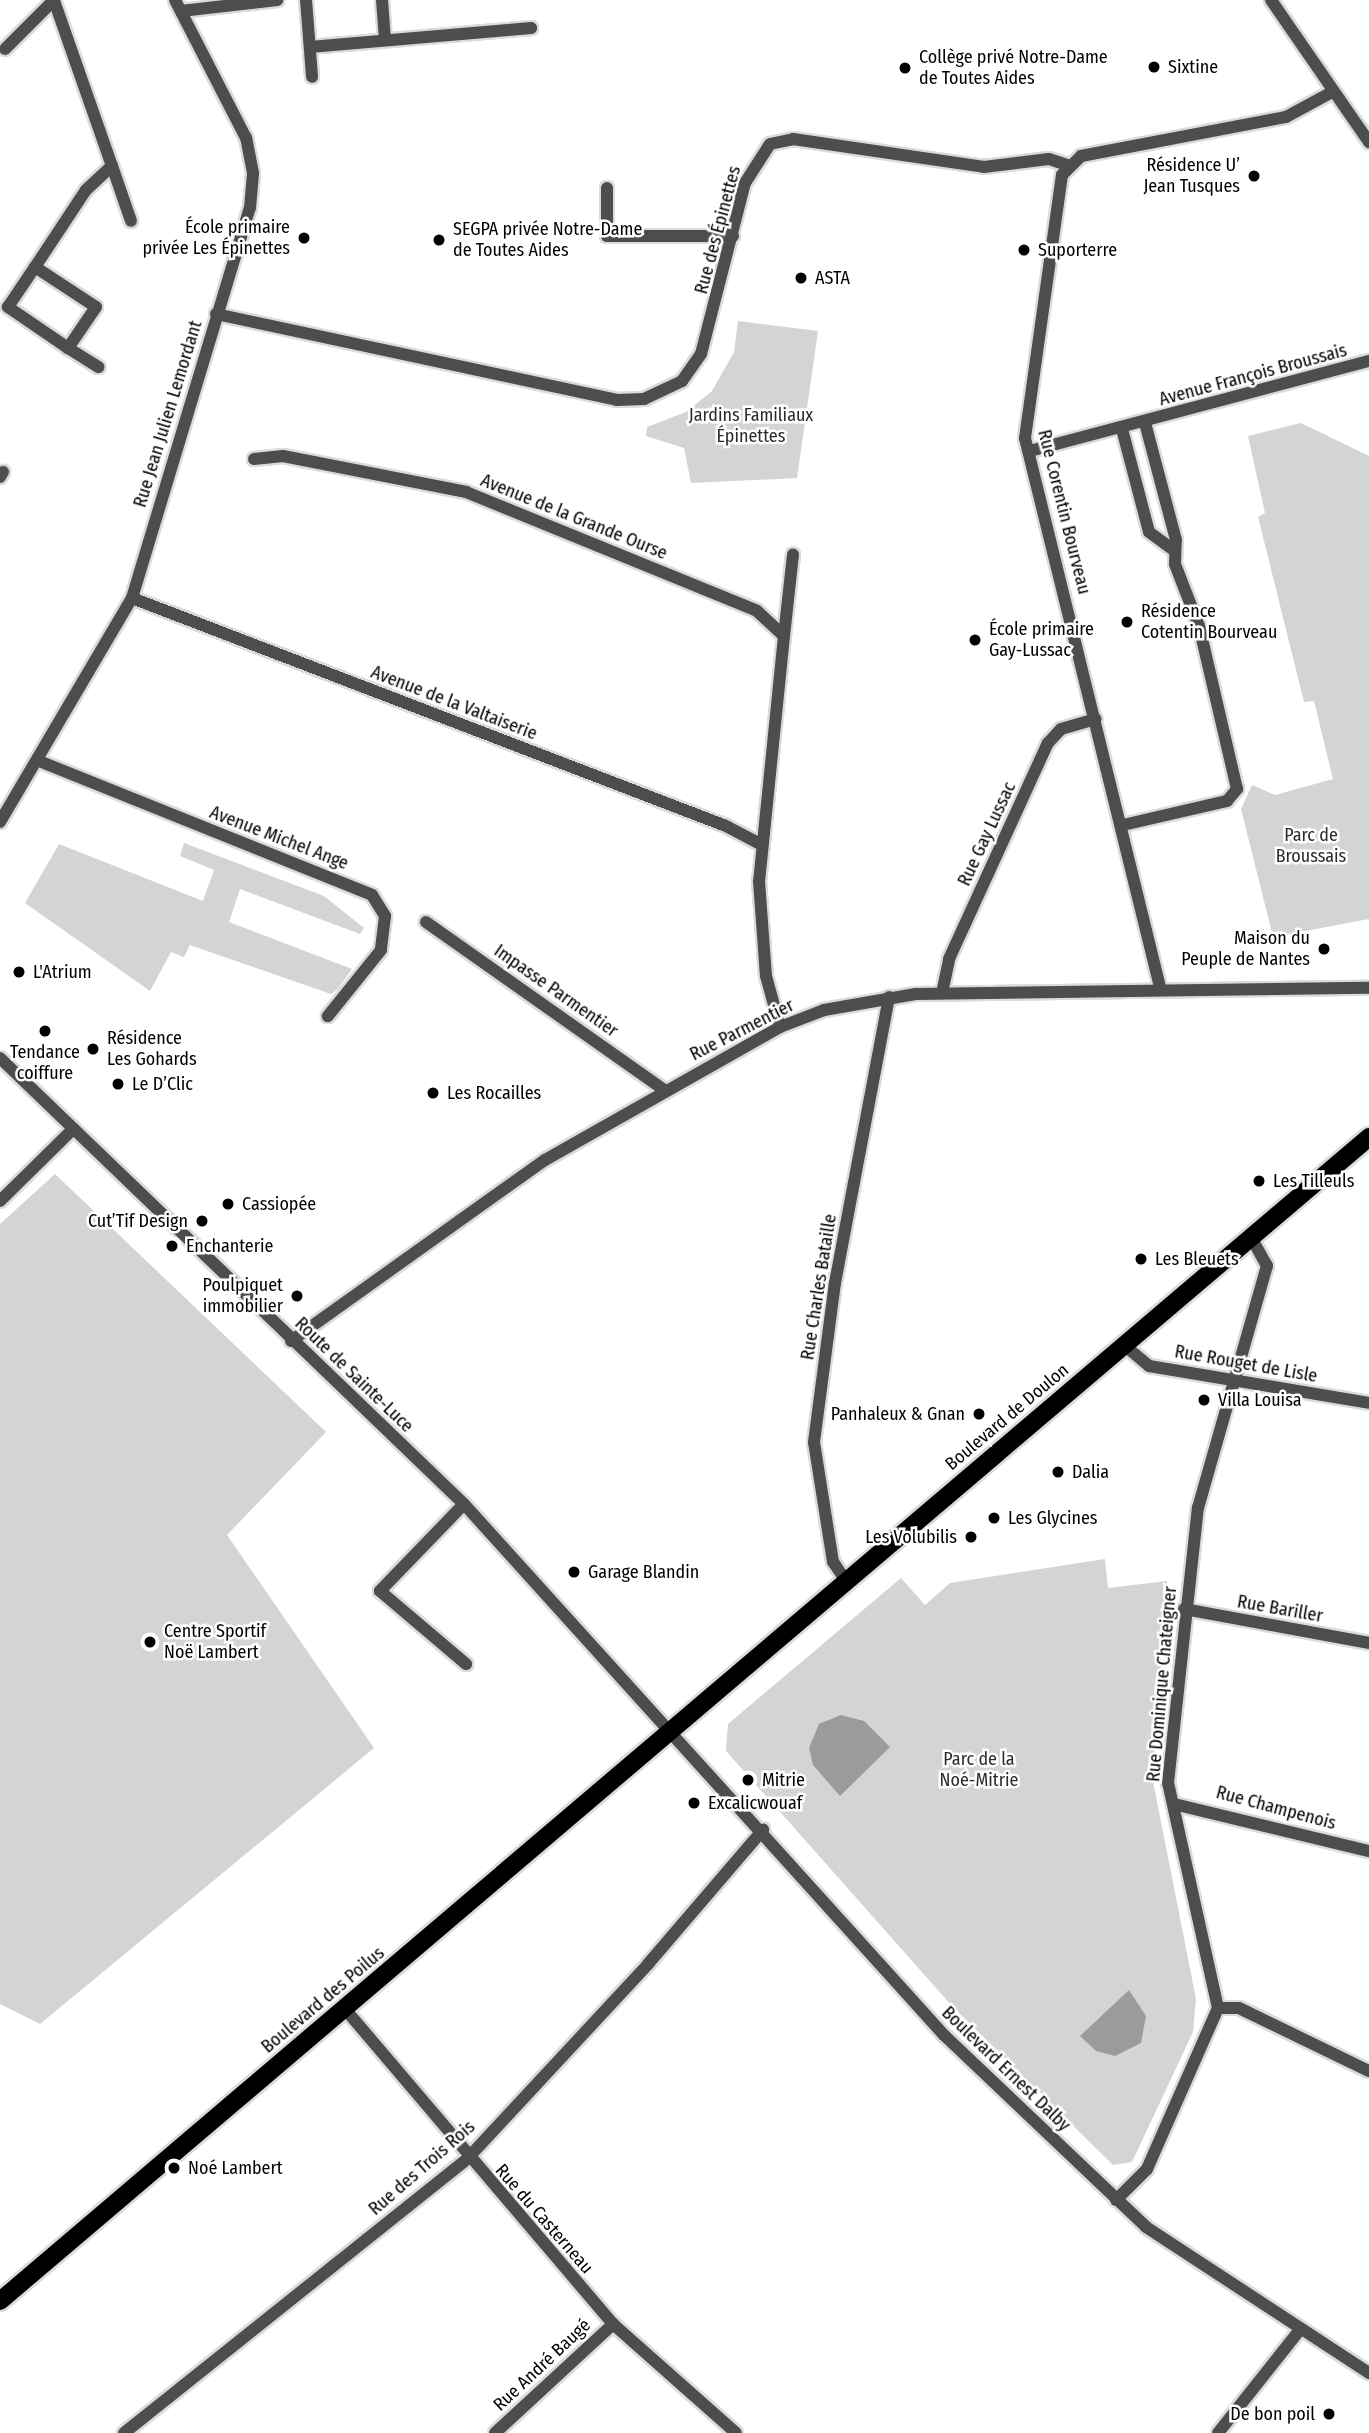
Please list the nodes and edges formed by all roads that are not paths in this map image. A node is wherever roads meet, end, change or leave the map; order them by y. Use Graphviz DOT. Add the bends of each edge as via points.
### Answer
graph roads {
  1 [pos="277,0"];
  2 [pos="306,0"];
  3 [pos="382,0"];
  4 [pos="1270,0"];
  5 [pos="53,1"];
  6 [pos="178,5"];
  7 [pos="531,28"];
  8 [pos="385,40"];
  9 [pos="310,47"];
  10 [pos="5,49"];
  11 [pos="312,77"];
  12 [pos="1332,92"];
  13 [pos="1369,142"];
  14 [pos="1068,165"];
  15 [pos="112,166"];
  16 [pos="607,188"];
  17 [pos="131,221"];
  18 [pos="733,236"];
  19 [pos="35,267"];
  20 [pos="216,314"];
  21 [pos="68,348"];
  22 [pos="1369,361"];
  23 [pos="98,368"];
  24 [pos="1145,422"];
  25 [pos="1122,429"];
  26 [pos="1030,451"];
  27 [pos="254,459"];
  28 [pos="1172,549"];
  29 [pos="793,554"];
  30 [pos="132,598"];
  31 [pos="783,636"];
  32 [pos="1096,719"];
  33 [pos="39,761"];
  34 [pos="0,822"];
  35 [pos="1123,825"];
  36 [pos="762,845"];
  37 [pos="426,922"];
  38 [pos="1160,987"];
  39 [pos="1369,988"];
  40 [pos="942,993"];
  41 [pos="889,997"];
  42 [pos="328,1016"];
  43 [pos="779,1027"];
  44 [pos="0,1058"];
  45 [pos="664,1090"];
  46 [pos="73,1129"];
  47 [pos="1369,1137"];
  48 [pos="0,1201"];
  49 [pos="1251,1237"];
  50 [pos="291,1340"];
  51 [pos="1124,1345"];
  52 [pos="1234,1379"];
  53 [pos="1369,1403"];
  54 [pos="464,1504"];
  55 [pos="846,1581"];
  56 [pos="1184,1609"];
  57 [pos="1369,1643"];
  58 [pos="466,1664"];
  59 [pos="672,1729"];
  60 [pos="1174,1804"];
  61 [pos="763,1830"];
  62 [pos="1369,1851"];
  63 [pos="1218,2008"];
  64 [pos="345,2009"];
  65 [pos="1369,2071"];
  66 [pos="468,2158"];
  67 [pos="1116,2200"];
  68 [pos="0,2301"];
  69 [pos="612,2323"];
  70 [pos="1298,2332"];
  71 [pos="1369,2373"];
  72 [pos="124,2433"];
  73 [pos="495,2433"];
  74 [pos="736,2433"];
  75 [pos="1218,2433"];
  1 -- 6 [label="street"];
  2 -- 9 [label="street"];
  3 -- 8 [label="street"];
  4 -- 12 [label="street"];
  5 -- 10 [label="street"];
  5 -- 15 [label="street"];
  6 -- 20 [label="street, Rue Jean Julien Lemordant" via="251,156 250,208"];
  7 -- 8 [label="street"];
  8 -- 9 [label="street"];
  9 -- 11 [label="street"];
  12 -- 13 [label="street"];
  12 -- 14 [label="street, Rue des Épinettes" via="1286,117 1081,156"];
  14 -- 18 [label="street, Rue des Épinettes" via="1049,159 984,167 781,140 752,165"];
  14 -- 26 [label="street, Rue Corentin Bourveau" via="1024,426"];
  15 -- 17 [label="street"];
  15 -- 19 [label="street" via="86,190"];
  16 -- 18 [label="street" via="607,236"];
  18 -- 20 [label="street, Rue des Épinettes" via="701,354 682,381 644,399 617,400"];
  19 -- 21 [label="street" via="8,307"];
  19 -- 21 [label="street" via="96,307"];
  20 -- 30 [label="street, Rue Jean Julien Lemordant"];
  21 -- 23 [label="street"];
  22 -- 24 [label="street, Avenue François Broussais"];
  24 -- 25 [label="street, Avenue François Broussais"];
  24 -- 28 [label="street, Avenue François Broussais" via="1176,540"];
  25 -- 26 [label="street, Avenue François Broussais"];
  25 -- 28 [label="street, Avenue François Broussais" via="1149,532"];
  26 -- 32 [label="street, Rue Corentin Bourveau"];
  27 -- 31 [label="street, Avenue de la Grande Ourse" via="283,456 466,492 757,611"];
  28 -- 35 [label="street, Avenue François Broussais" via="1199,626 1237,789 1227,801"];
  29 -- 31 [label="street"];
  30 -- 33 [label="street, Rue Jean Julien Lemordant"];
  30 -- 36 [label="street, Avenue de la Valtaiserie" via="726,826"];
  31 -- 36 [label="street"];
  32 -- 35 [label="street, Rue Corentin Bourveau"];
  32 -- 40 [label="street, Rue Gay Lussac" via="1061,729 1048,743 948,959"];
  33 -- 34 [label="street, Rue Jean Julien Lemordant"];
  33 -- 42 [label="street, Avenue Michel Ange" via="372,895 385,916 382,950"];
  35 -- 38 [label="street, Rue Corentin Bourveau"];
  36 -- 43 [label="street" via="766,976"];
  37 -- 45 [label="street, Impasse Parmentier"];
  38 -- 39 [label="street, Rue Parmentier"];
  38 -- 40 [label="street, Rue Parmentier" via="1121,995"];
  40 -- 41 [label="street, Rue Parmentier"];
  41 -- 43 [label="street, Rue Parmentier"];
  41 -- 55 [label="street, Rue Charles Bataille" via="835,1283 814,1442 833,1562"];
  43 -- 45 [label="street, Rue Parmentier"];
  44 -- 46 [label="street, Route de Sainte-Luce"];
  45 -- 50 [label="street, Rue Parmentier" via="545,1160"];
  46 -- 48 [label="street"];
  46 -- 50 [label="street, Route de Sainte-Luce"];
  47 -- 49 [label="main road, Boulevard de Doulon"];
  49 -- 51 [label="main road, Boulevard de Doulon"];
  49 -- 52 [label="street, Rue Dominique Chateigner" via="1267,1266"];
  50 -- 54 [label="street, Route de Sainte-Luce"];
  51 -- 52 [label="street, Rue Rouget de Lisle" via="1149,1366"];
  51 -- 55 [label="main road, Boulevard de Doulon"];
  52 -- 53 [label="street, Rue Rouget de Lisle"];
  52 -- 56 [label="street, Rue Dominique Chateigner" via="1198,1508"];
  54 -- 58 [label="street" via="380,1591"];
  54 -- 59 [label="street, Route de Sainte-Luce"];
  55 -- 59 [label="main road, Boulevard de Doulon"];
  56 -- 57 [label="street, Rue Bariller"];
  56 -- 60 [label="street, Rue Dominique Chateigner" via="1168,1783"];
  59 -- 61 [label="street, Boulevard Ernest Dalby"];
  59 -- 64 [label="main road, Boulevard des Poilus"];
  60 -- 62 [label="street, Rue Champenois" via="1199,1805"];
  60 -- 63 [label="street, Rue Dominique Chateigner"];
  61 -- 66 [label="street, Rue des Trois Rois" via="649,1964"];
  61 -- 67 [label="street, Boulevard Ernest Dalby" via="944,2035"];
  63 -- 65 [label="street" via="1239,2008"];
  63 -- 67 [label="street" via="1147,2169"];
  64 -- 66 [label="street, Rue du Casterneau"];
  64 -- 68 [label="main road, Boulevard des Poilus"];
  66 -- 69 [label="street, Rue du Casterneau"];
  66 -- 72 [label="street, Rue des Trois Rois"];
  67 -- 70 [label="street, Boulevard Ernest Dalby"];
  69 -- 73 [label="street, Rue André Baugé"];
  69 -- 74 [label="street, Rue du Casterneau"];
  70 -- 71 [label="street, Boulevard Ernest Dalby"];
  70 -- 75 [label="street"];
}
